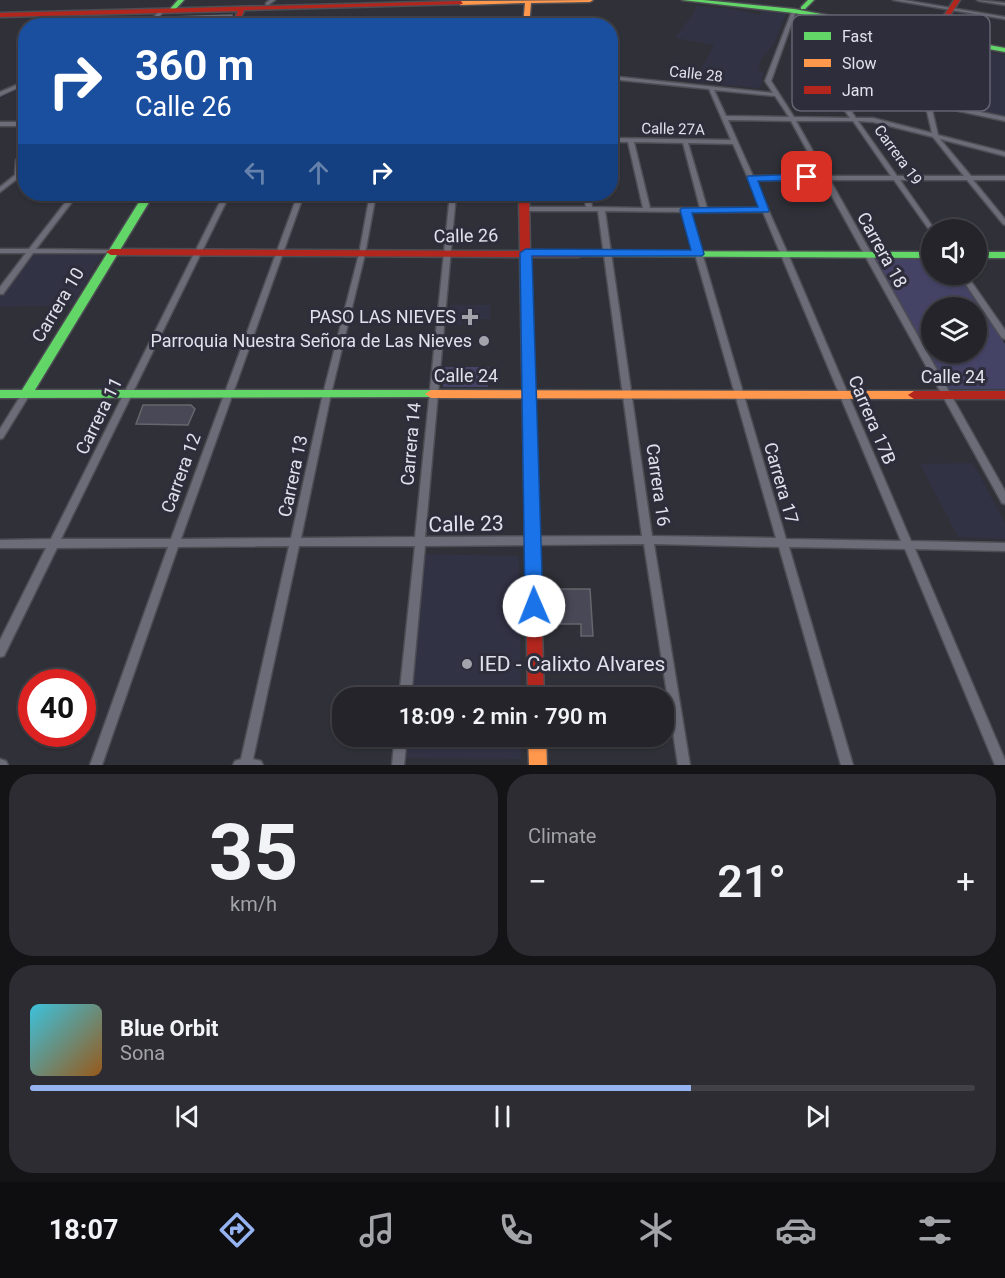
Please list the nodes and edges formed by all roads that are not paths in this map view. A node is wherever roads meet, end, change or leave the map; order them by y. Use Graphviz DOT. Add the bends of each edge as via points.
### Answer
graph roads {
  1 [pos="419,0"];
  2 [pos="429,0"];
  3 [pos="590,0"];
  4 [pos="685,0"];
  5 [pos="737,0"];
  6 [pos="895,0"];
  7 [pos="980,0"];
  8 [pos="528,1"];
  9 [pos="270,2"];
  10 [pos="954,4"];
  11 [pos="1005,4"];
  12 [pos="171,5"];
  13 [pos="803,6"];
  14 [pos="242,9"];
  15 [pos="0,13"];
  16 [pos="845,15"];
  17 [pos="157,18"];
  18 [pos="238,18"];
  19 [pos="527,18"];
  20 [pos="1005,18"];
  21 [pos="792,30"];
  22 [pos="990,45"];
  23 [pos="1005,48"];
  24 [pos="618,78"];
  25 [pos="18,86"];
  26 [pos="711,88"];
  27 [pos="0,94"];
  28 [pos="778,95"];
  29 [pos="847,111"];
  30 [pos="930,111"];
  31 [pos="966,111"];
  32 [pos="726,118"];
  33 [pos="792,118"];
  34 [pos="853,119"];
  35 [pos="1005,119"];
  36 [pos="0,124"];
  37 [pos="18,124"];
  38 [pos="935,136"];
  39 [pos="618,140"];
  40 [pos="631,141"];
  41 [pos="685,141"];
  42 [pos="736,142"];
  43 [pos="1005,154"];
  44 [pos="18,176"];
  45 [pos="825,177"];
  46 [pos="0,178"];
  47 [pos="752,178"];
  48 [pos="897,178"];
  49 [pos="969,178"];
  50 [pos="1005,178"];
  51 [pos="0,188"];
  52 [pos="70,201"];
  53 [pos="144,201"];
  54 [pos="224,201"];
  55 [pos="298,201"];
  56 [pos="373,201"];
  57 [pos="452,201"];
  58 [pos="524,201"];
  59 [pos="588,201"];
  60 [pos="525,209"];
  61 [pos="589,209"];
  62 [pos="601,209"];
  63 [pos="647,209"];
  64 [pos="686,210"];
  65 [pos="704,210"];
  66 [pos="764,210"];
  67 [pos="925,219"];
  68 [pos="1005,223"];
  69 [pos="0,251"];
  70 [pos="31,251"];
  71 [pos="111,252"];
  72 [pos="198,253"];
  73 [pos="526,253"];
  74 [pos="608,253"];
  75 [pos="278,254"];
  76 [pos="362,254"];
  77 [pos="447,254"];
  78 [pos="698,254"];
  79 [pos="785,254"];
  80 [pos="867,254"];
  81 [pos="921,255"];
  82 [pos="987,255"];
  83 [pos="1005,255"];
  84 [pos="970,285"];
  85 [pos="0,292"];
  86 [pos="1005,336"];
  87 [pos="0,394"];
  88 [pos="26,394"];
  89 [pos="129,394"];
  90 [pos="327,394"];
  91 [pos="434,394"];
  92 [pos="529,394"];
  93 [pos="738,394"];
  94 [pos="843,394"];
  95 [pos="227,395"];
  96 [pos="629,395"];
  97 [pos="947,395"];
  98 [pos="1005,395"];
  99 [pos="0,436"];
  100 [pos="1005,500"];
  101 [pos="648,540"];
  102 [pos="532,541"];
  103 [pos="295,542"];
  104 [pos="174,543"];
  105 [pos="420,543"];
  106 [pos="782,543"];
  107 [pos="0,544"];
  108 [pos="909,544"];
  109 [pos="53,545"];
  110 [pos="1005,547"];
  111 [pos="0,652"];
  112 [pos="406,687"];
  113 [pos="536,687"];
  114 [pos="400,747"];
  115 [pos="537,747"];
  116 [pos="96,765"];
  117 [pos="239,765"];
  118 [pos="246,765"];
  119 [pos="257,765"];
  120 [pos="398,765"];
  121 [pos="538,765"];
  122 [pos="684,765"];
  123 [pos="848,765"];
  124 [pos="1001,765"];
  1 -- 2 [label="main road"];
  1 -- 9 [label="main road"];
  3 -- 8 [label="main road"];
  4 -- 13 [label="main road"];
  5 -- 13 [label="main road"];
  6 -- 10 [label="street"];
  7 -- 11 [label="street"];
  8 -- 14 [label="main road"];
  8 -- 19 [label="main road"];
  9 -- 12 [label="main road"];
  10 -- 20 [label="street"];
  12 -- 14 [label="main road"];
  12 -- 15 [label="main road"];
  12 -- 15 [label="main road"];
  12 -- 17 [label="street"];
  13 -- 16 [label="main road"];
  14 -- 18 [label="main road"];
  21 -- 28 [label="street, Carrera 18" via="768,81"];
  22 -- 23 [label="main road"];
  24 -- 26 [label="street, Calle 28"];
  25 -- 27 [label="street"];
  26 -- 28 [label="street, Calle 28"];
  26 -- 32 [label="street, Carrera 17B"];
  28 -- 33 [label="street, Carrera 18"];
  29 -- 34 [label="street, Carrera 19"];
  30 -- 38 [label="street"];
  31 -- 35 [label="street"];
  32 -- 33 [label="street"];
  32 -- 42 [label="street, Carrera 17B"];
  33 -- 34 [label="street"];
  33 -- 45 [label="street, Carrera 18"];
  34 -- 38 [label="street"];
  34 -- 48 [label="street, Carrera 19"];
  36 -- 37 [label="street"];
  38 -- 43 [label="street"];
  38 -- 49 [label="street"];
  39 -- 40 [label="street, Calle 27A"];
  40 -- 41 [label="street, Calle 27A"];
  40 -- 63 [label="street"];
  41 -- 42 [label="street, Calle 27A"];
  41 -- 65 [label="street"];
  42 -- 47 [label="street, Carrera 17B"];
  44 -- 46 [label="street"];
  44 -- 51 [label="street"];
  45 -- 47 [label="street"];
  45 -- 48 [label="street"];
  45 -- 80 [label="street, Carrera 18"];
  47 -- 66 [label="street, Carrera 17B"];
  48 -- 49 [label="street"];
  48 -- 67 [label="street, Carrera 19"];
  49 -- 50 [label="street"];
  49 -- 68 [label="street"];
  52 -- 70 [label="street"];
  53 -- 71 [label="main road, Carrera 10"];
  54 -- 72 [label="street, Carrera 11"];
  55 -- 75 [label="street, Carrera 12"];
  56 -- 76 [label="street, Carrera 13"];
  57 -- 77 [label="street, Carrera 14"];
  58 -- 60 [label="main road"];
  59 -- 61 [label="street"];
  60 -- 61 [label="street"];
  60 -- 73 [label="main road"];
  61 -- 62 [label="street"];
  62 -- 63 [label="street"];
  62 -- 74 [label="street, Carrera 16"];
  63 -- 64 [label="street"];
  64 -- 65 [label="street"];
  64 -- 78 [label="street, Carrera 17"];
  65 -- 66 [label="street"];
  66 -- 79 [label="street, Carrera 17B"];
  69 -- 70 [label="street, Calle 26"];
  70 -- 71 [label="street, Calle 26"];
  70 -- 85 [label="street"];
  71 -- 72 [label="main road, Calle 26"];
  71 -- 88 [label="main road, Carrera 10"];
  72 -- 75 [label="main road, Calle 26"];
  72 -- 89 [label="street, Carrera 11"];
  73 -- 74 [label="main road, Calle 26"];
  73 -- 77 [label="main road, Calle 26"];
  73 -- 92 [label="main road"];
  74 -- 78 [label="main road, Calle 26"];
  74 -- 96 [label="street, Carrera 16"];
  75 -- 76 [label="main road, Calle 26"];
  75 -- 95 [label="street, Carrera 12"];
  76 -- 77 [label="main road, Calle 26"];
  76 -- 90 [label="street, Carrera 13"];
  77 -- 91 [label="street, Carrera 14"];
  78 -- 79 [label="main road, Calle 26"];
  78 -- 93 [label="street, Carrera 17"];
  79 -- 80 [label="main road, Calle 26"];
  79 -- 94 [label="street, Carrera 17B"];
  80 -- 81 [label="main road, Calle 26"];
  80 -- 97 [label="street, Carrera 18"];
  82 -- 83 [label="main road"];
  84 -- 86 [label="street"];
  87 -- 88 [label="main road, Calle 24"];
  88 -- 89 [label="main road, Calle 24"];
  88 -- 99 [label="street, Carrera 10"];
  89 -- 95 [label="main road, Calle 24"];
  89 -- 109 [label="street, Carrera 11"];
  90 -- 91 [label="main road, Calle 24"];
  90 -- 95 [label="main road, Calle 24"];
  90 -- 103 [label="street, Carrera 13"];
  91 -- 92 [label="main road, Calle 24"];
  91 -- 105 [label="street, Carrera 14"];
  92 -- 96 [label="main road, Calle 24"];
  92 -- 102 [label="main road"];
  93 -- 94 [label="main road, Calle 24"];
  93 -- 96 [label="main road, Calle 24"];
  93 -- 106 [label="street, Carrera 17"];
  94 -- 97 [label="main road, Calle 24"];
  94 -- 108 [label="street, Carrera 17B"];
  95 -- 104 [label="street, Carrera 12"];
  96 -- 101 [label="street, Carrera 16"];
  97 -- 98 [label="main road, Calle 24"];
  97 -- 100 [label="street, Carrera 18"];
  101 -- 102 [label="street, Calle 23"];
  101 -- 106 [label="street, Calle 23"];
  101 -- 122 [label="street, Carrera 16"];
  102 -- 105 [label="street, Calle 23"];
  102 -- 113 [label="main road"];
  103 -- 104 [label="street, Calle 23"];
  103 -- 105 [label="street, Calle 23"];
  103 -- 118 [label="street, Carrera 13"];
  104 -- 109 [label="street, Calle 23"];
  104 -- 116 [label="street, Carrera 12"];
  105 -- 112 [label="street, Carrera 14"];
  106 -- 108 [label="street, Calle 23"];
  106 -- 123 [label="street, Carrera 17"];
  107 -- 109 [label="street, Calle 23"];
  108 -- 110 [label="street, Calle 23"];
  108 -- 124 [label="street, Carrera 17B"];
  109 -- 111 [label="street, Carrera 11"];
  114 -- 120 [label="street"];
  115 -- 121 [label="main road"];
  117 -- 118 [label="street"];
  118 -- 119 [label="street"];
}
